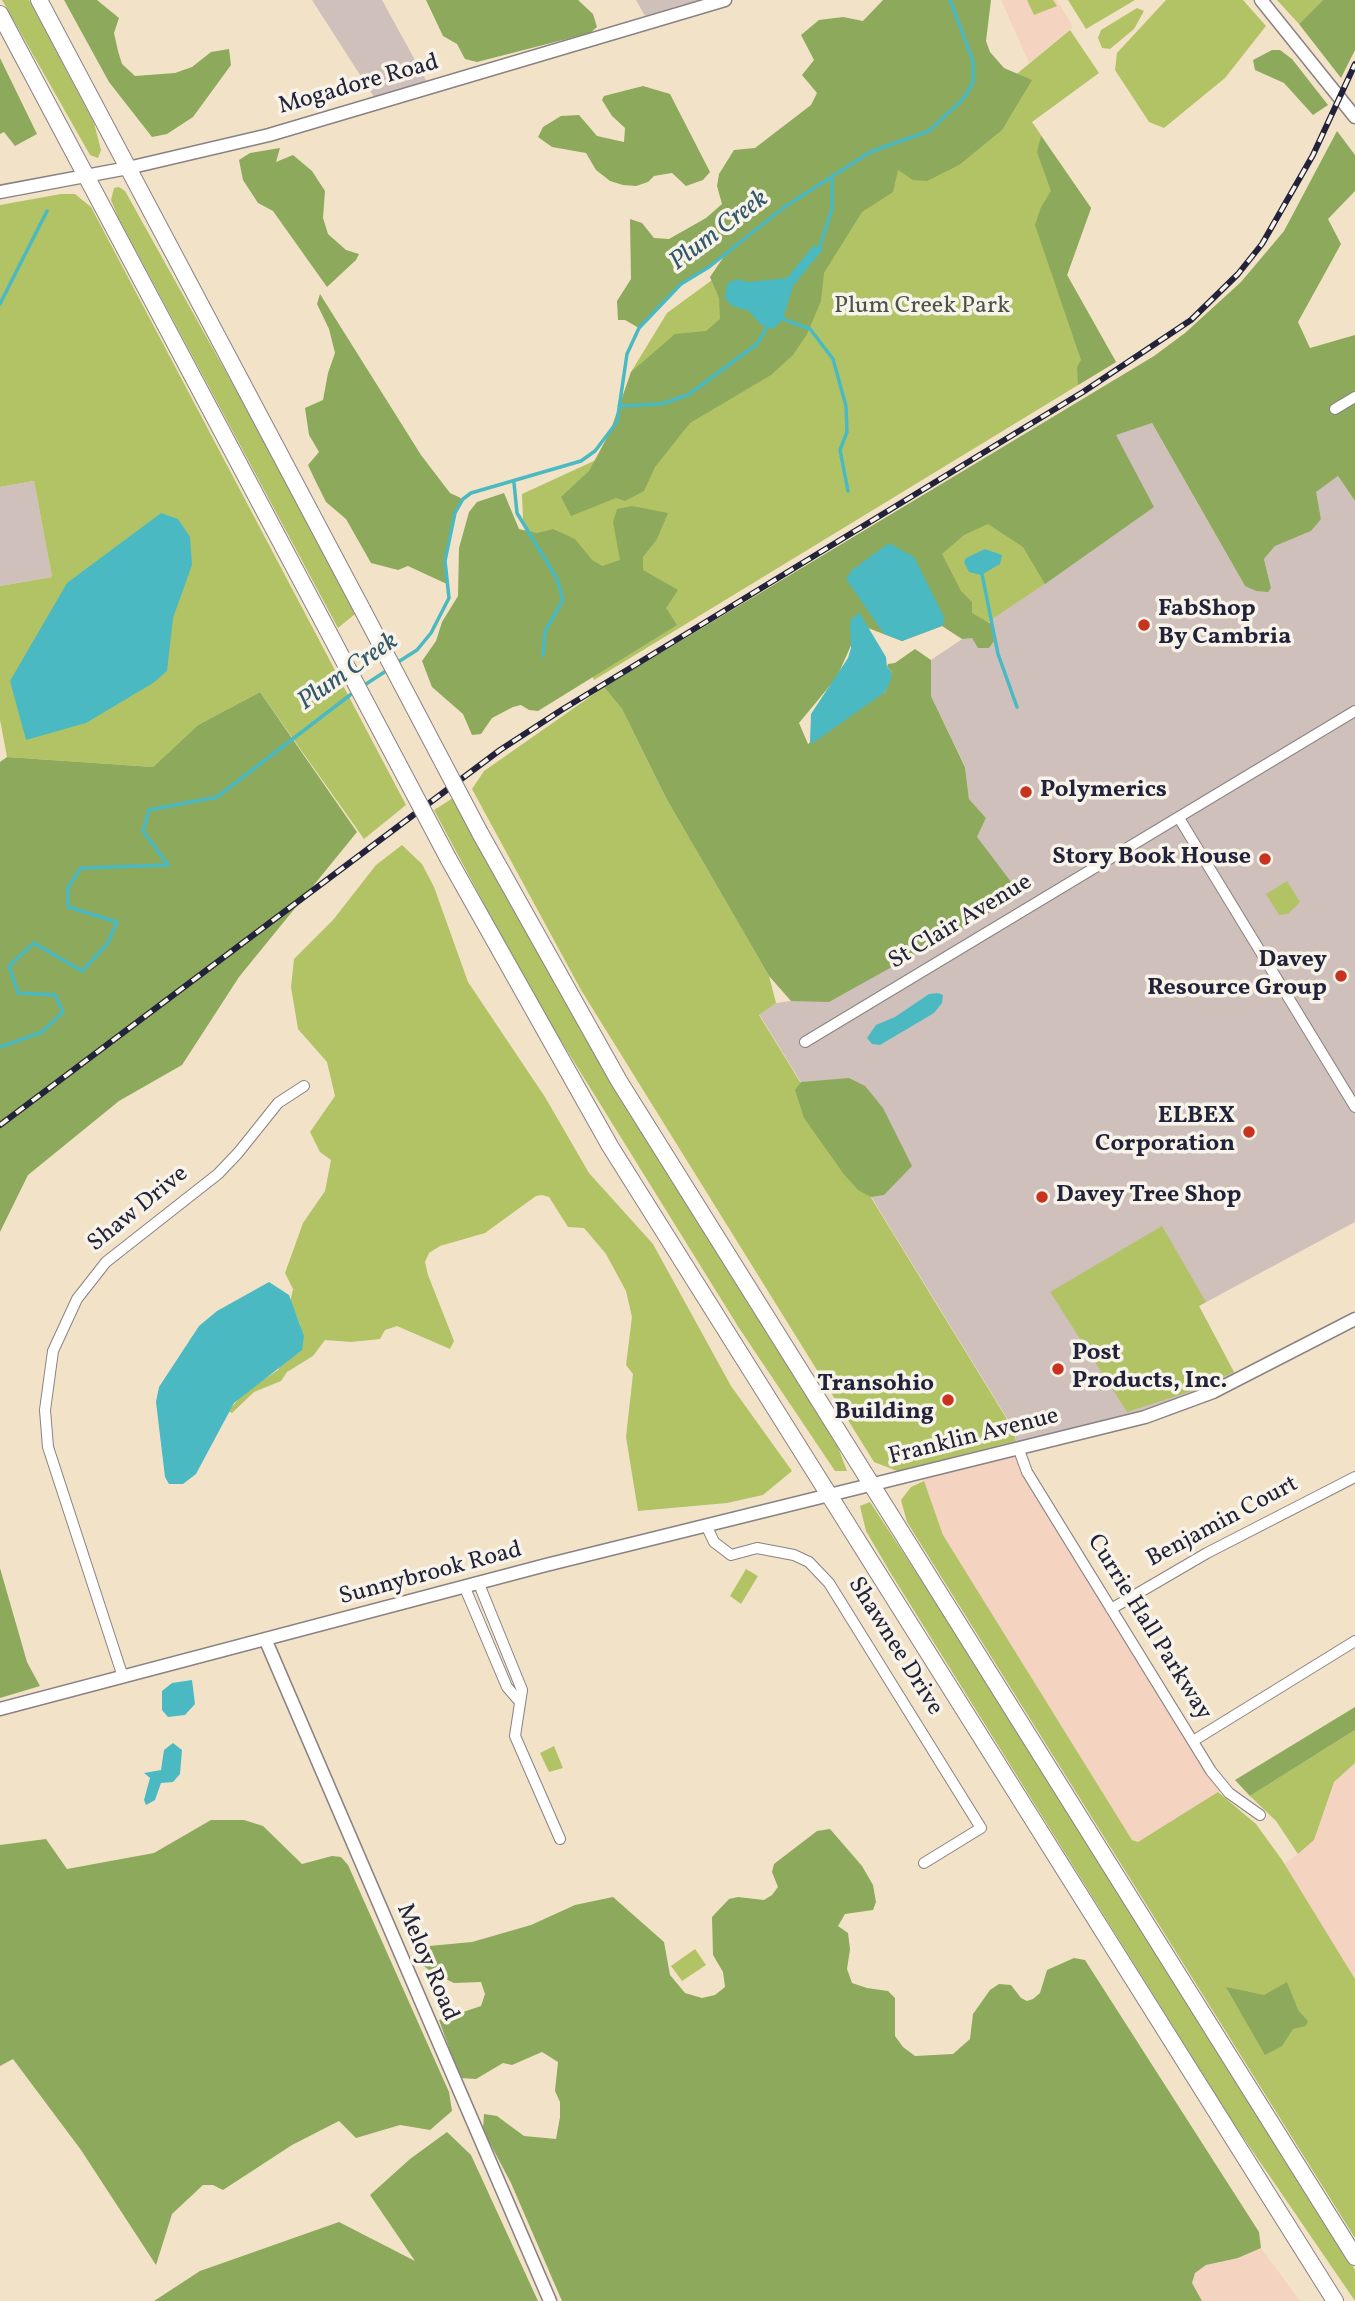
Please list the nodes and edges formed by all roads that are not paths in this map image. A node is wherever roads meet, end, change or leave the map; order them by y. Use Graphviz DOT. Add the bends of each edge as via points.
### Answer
graph roads {
  1 [pos="39,0"];
  2 [pos="725,0"];
  3 [pos="1261,0"];
  4 [pos="0,14"];
  5 [pos="1355,117"];
  6 [pos="128,168"];
  7 [pos="87,176"];
  8 [pos="0,192"];
  9 [pos="1355,397"];
  10 [pos="1335,409"];
  11 [pos="1355,711"];
  12 [pos="1179,818"];
  13 [pos="805,1042"];
  14 [pos="304,1086"];
  15 [pos="1355,1107"];
  16 [pos="1355,1319"];
  17 [pos="1018,1450"];
  18 [pos="1355,1477"];
  19 [pos="873,1484"];
  20 [pos="831,1493"];
  21 [pos="706,1525"];
  22 [pos="479,1584"];
  23 [pos="465,1588"];
  24 [pos="1111,1609"];
  25 [pos="266,1641"];
  26 [pos="1355,1641"];
  27 [pos="123,1677"];
  28 [pos="520,1702"];
  29 [pos="0,1709"];
  30 [pos="1193,1741"];
  31 [pos="1259,1815"];
  32 [pos="559,1839"];
  33 [pos="924,1863"];
  34 [pos="1355,2258"];
  35 [pos="550,2301"];
  36 [pos="1335,2301"];
  1 -- 6 [label="main road"];
  2 -- 6 [label="street, Mogadore Road" via="302,126"];
  3 -- 5 [label="street"];
  4 -- 7 [label="main road"];
  6 -- 7 [label="street, Mogadore Road"];
  6 -- 19 [label="main road, bridge" via="480,834 619,1081"];
  7 -- 8 [label="street, Mogadore Road"];
  7 -- 20 [label="main road, bridge" via="448,858 610,1146"];
  9 -- 10 [label="street"];
  11 -- 12 [label="street, St Clair Avenue"];
  12 -- 13 [label="street, St Clair Avenue"];
  12 -- 15 [label="street"];
  14 -- 27 [label="street, Shaw Drive" via="278,1102 218,1174 106,1262 77,1299 54,1351 46,1396 48,1447"];
  16 -- 17 [label="street, Franklin Avenue" via="1189,1403"];
  17 -- 19 [label="street, Franklin Avenue"];
  17 -- 24 [label="street, Currie Hall Parkway"];
  18 -- 24 [label="street, Benjamin Court"];
  19 -- 20 [label="street, Sunnybrook Road"];
  19 -- 34 [label="main road"];
  20 -- 21 [label="street, Sunnybrook Road"];
  20 -- 36 [label="main road"];
  21 -- 22 [label="street, Sunnybrook Road"];
  21 -- 33 [label="street, Shawnee Drive" via="714,1542 731,1555 771,1549 801,1558 820,1571 981,1828"];
  22 -- 23 [label="street, Sunnybrook Road"];
  22 -- 28 [label="street" via="520,1681"];
  23 -- 25 [label="street, Sunnybrook Road"];
  23 -- 28 [label="street" via="507,1687"];
  24 -- 30 [label="street, Currie Hall Parkway"];
  25 -- 27 [label="street, Sunnybrook Road"];
  25 -- 35 [label="street, Meloy Road"];
  26 -- 30 [label="street"];
  27 -- 29 [label="street, Sunnybrook Road"];
  28 -- 32 [label="street" via="515,1736"];
  30 -- 31 [label="street, Currie Hall Parkway" via="1222,1786"];
}
